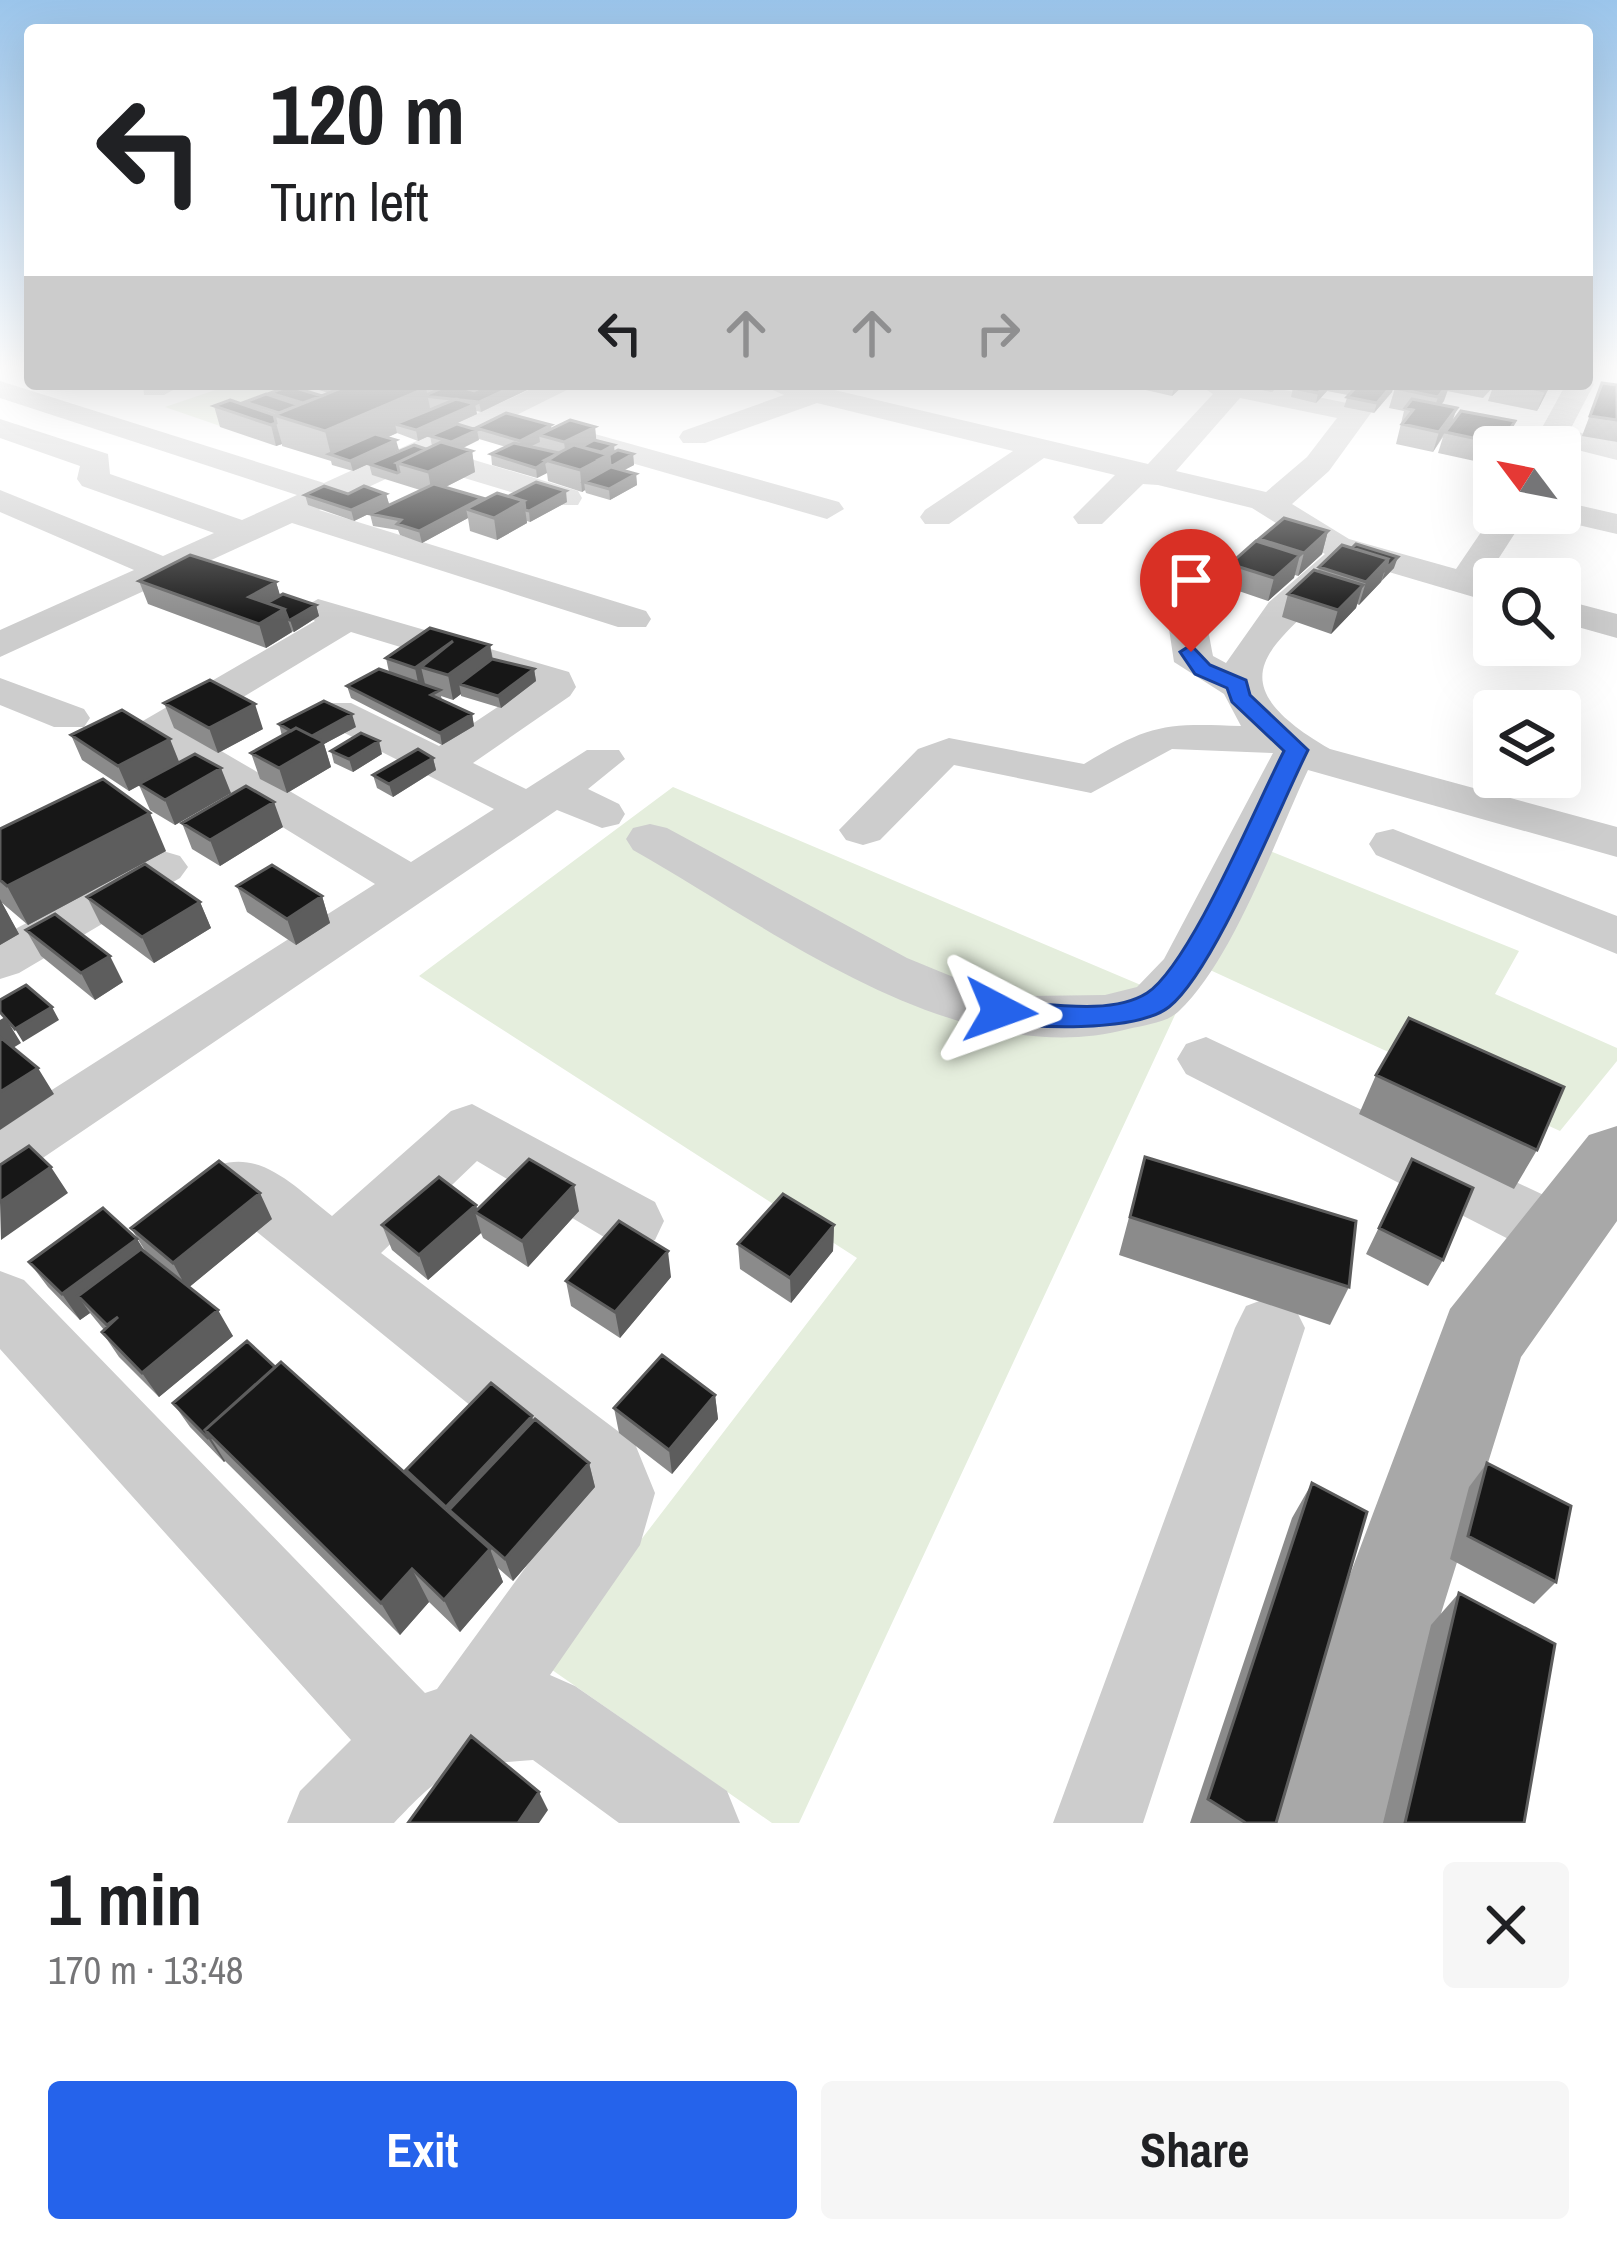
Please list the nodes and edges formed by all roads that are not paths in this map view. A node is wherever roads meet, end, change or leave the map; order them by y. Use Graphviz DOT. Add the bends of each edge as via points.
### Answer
graph roads {
  1 [pos="65,450"];
  2 [pos="189,450"];
  3 [pos="422,450"];
  4 [pos="617,450"];
  5 [pos="1035,450"];
  6 [pos="1059,450"];
  7 [pos="1171,450"];
  8 [pos="1326,450"];
  9 [pos="416,453"];
  10 [pos="1145,475"];
  11 [pos="1581,476"];
  12 [pos="1617,484"];
  13 [pos="325,494"];
  14 [pos="566,498"];
  15 [pos="4,505"];
  16 [pos="406,505"];
  17 [pos="1271,506"];
  18 [pos="827,509"];
  19 [pos="288,512"];
  20 [pos="1581,516"];
  21 [pos="937,517"];
  22 [pos="1090,517"];
  23 [pos="1617,524"];
  24 [pos="352,531"];
  25 [pos="243,532"];
  26 [pos="455,534"];
  27 [pos="1350,551"];
  28 [pos="420,553"];
  29 [pos="163,569"];
  30 [pos="1165,582"];
  31 [pos="1473,586"];
  32 [pos="289,601"];
  33 [pos="1581,616"];
  34 [pos="632,619"];
  35 [pos="346,620"];
  36 [pos="1617,626"];
  37 [pos="0,645"];
  38 [pos="1238,685"];
  39 [pos="0,690"];
  40 [pos="336,712"];
  41 [pos="69,718"];
  42 [pos="1288,745"];
  43 [pos="603,759"];
  44 [pos="443,763"];
  45 [pos="563,805"];
  46 [pos="863,830"];
  47 [pos="650,839"];
  48 [pos="1617,842"];
  49 [pos="1394,844"];
  50 [pos="163,867"];
  51 [pos="410,884"];
  52 [pos="1617,935"];
  53 [pos="0,961"];
  54 [pos="1206,1059"];
  55 [pos="0,1154"];
  56 [pos="1617,1158"];
  57 [pos="241,1184"];
  58 [pos="632,1221"];
  59 [pos="1559,1233"];
  60 [pos="334,1255"];
  61 [pos="0,1301"];
  62 [pos="1270,1328"];
  63 [pos="438,1732"];
  64 [pos="332,1823"];
  65 [pos="695,1823"];
  66 [pos="1098,1823"];
  67 [pos="1331,1823"];
  1 -- 25 [label="street" via="94,460 93,479"];
  2 -- 13 [label="street"];
  3 -- 9 [label="street"];
  4 -- 18 [label="street"];
  5 -- 21 [label="street"];
  6 -- 10 [label="street"];
  7 -- 10 [label="street"];
  8 -- 17 [label="street"];
  9 -- 13 [label="street"];
  9 -- 14 [label="street"];
  10 -- 17 [label="street"];
  10 -- 22 [label="street"];
  11 -- 12 [label="street"];
  13 -- 19 [label="street"];
  15 -- 29 [label="street"];
  16 -- 24 [label="street"];
  17 -- 27 [label="street"];
  19 -- 24 [label="street"];
  19 -- 25 [label="street"];
  20 -- 23 [label="street"];
  24 -- 28 [label="street"];
  25 -- 29 [label="street"];
  26 -- 28 [label="street"];
  27 -- 31 [label="street"];
  27 -- 38 [label="street" via="1272,616"];
  28 -- 34 [label="street"];
  29 -- 37 [label="street"];
  30 -- 38 [label="street" via="1185,608 1194,662"];
  32 -- 35 [label="street"];
  33 -- 36 [label="street"];
  35 -- 44 [label="street" via="555,681"];
  35 -- 51 [label="street" via="157,731"];
  38 -- 42 [label="street" via="1240,698"];
  39 -- 41 [label="street"];
  40 -- 44 [label="street"];
  42 -- 46 [label="street" via="1171,736 1091,779 949,751"];
  42 -- 47 [label="street" via="1185,971 1155,1002 1105,1015 971,1007 888,971"];
  42 -- 48 [label="street"];
  43 -- 45 [label="street"];
  44 -- 45 [label="street"];
  45 -- 51 [label="street"];
  49 -- 52 [label="street"];
  50 -- 53 [label="street"];
  51 -- 55 [label="street"];
  54 -- 59 [label="street"];
  56 -- 59 [label="main road"];
  57 -- 60 [label="street"];
  58 -- 60 [label="street" via="472,1128"];
  59 -- 67 [label="main road" via="1482,1338 1354,1713"];
  60 -- 63 [label="street" via="608,1469 617,1493 613,1518"];
  61 -- 63 [label="street"];
  62 -- 66 [label="street"];
  63 -- 64 [label="street"];
  63 -- 65 [label="street" via="545,1716"];
}
